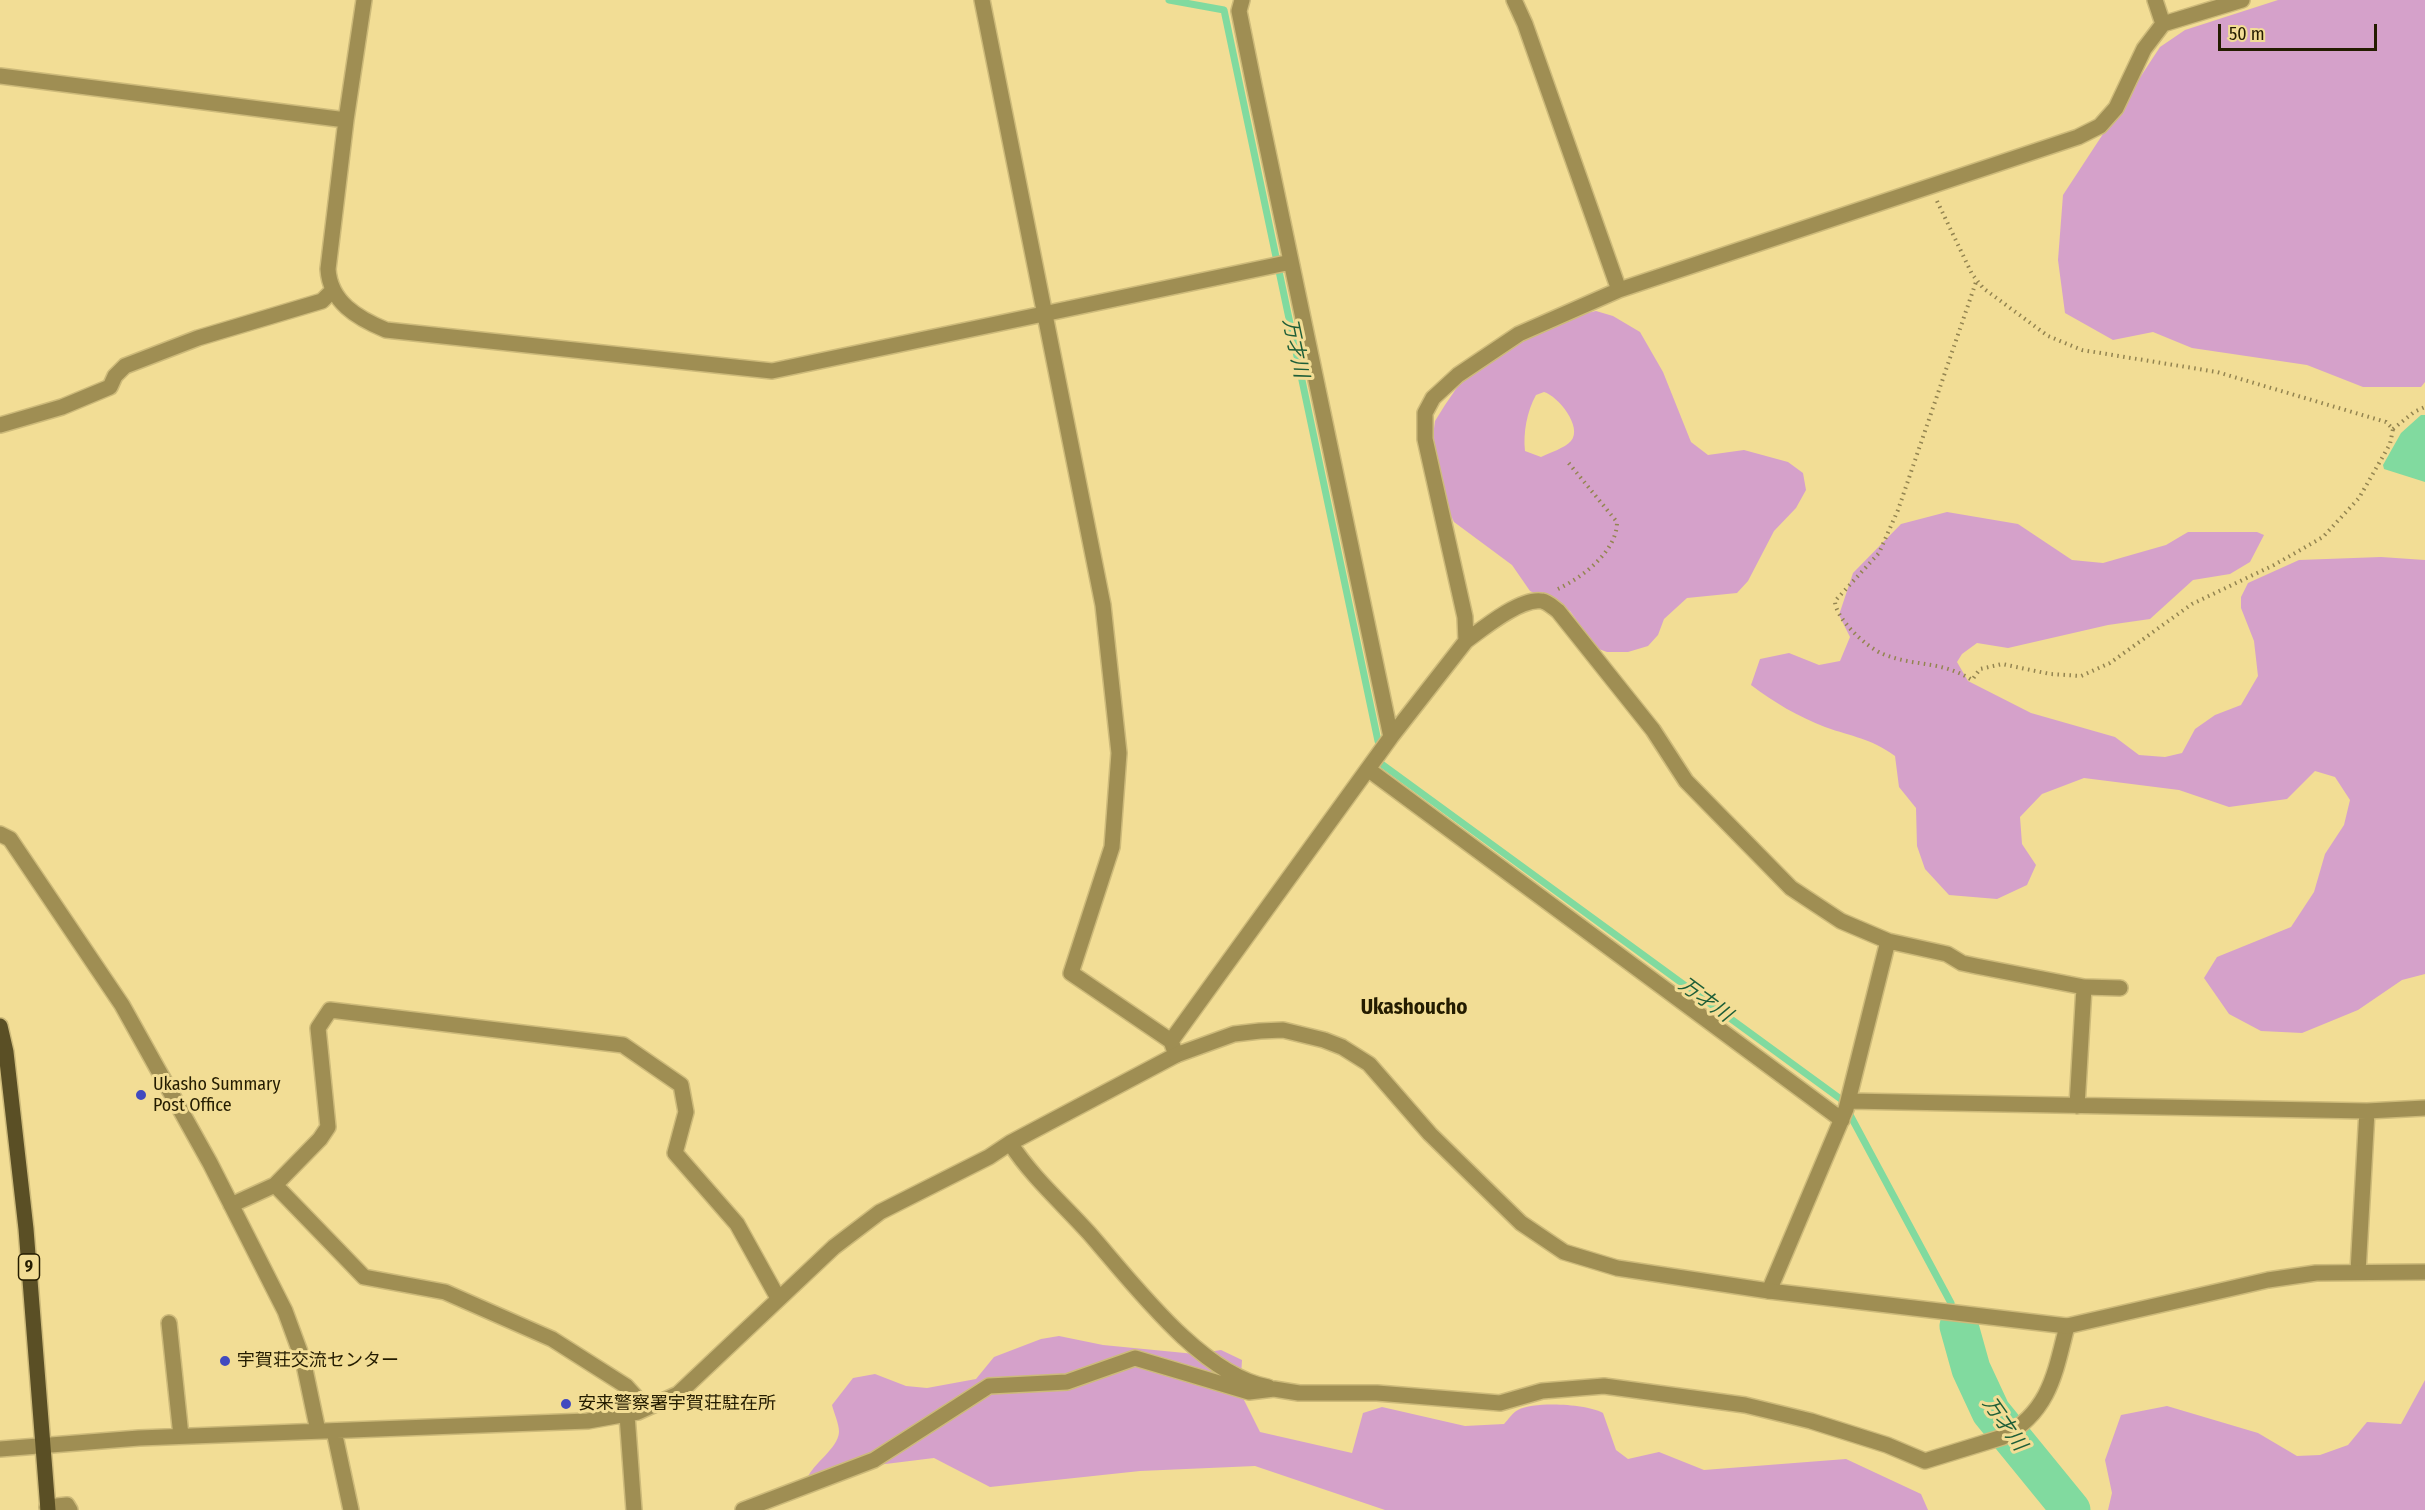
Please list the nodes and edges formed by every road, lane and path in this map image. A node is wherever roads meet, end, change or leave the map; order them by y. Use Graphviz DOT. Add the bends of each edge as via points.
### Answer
graph roads {
  1 [pos="364,0"];
  2 [pos="982,0"];
  3 [pos="1242,0"];
  4 [pos="1514,0"];
  5 [pos="2155,0"];
  6 [pos="2242,0"];
  7 [pos="2163,24"];
  8 [pos="0,76"];
  9 [pos="346,120"];
  10 [pos="1930,187"];
  11 [pos="1281,264"];
  12 [pos="1977,279"];
  13 [pos="1619,290"];
  14 [pos="332,291"];
  15 [pos="1046,315"];
  16 [pos="2425,407"];
  17 [pos="0,425"];
  18 [pos="2393,429"];
  19 [pos="1567,461"];
  20 [pos="1541,601"];
  21 [pos="1466,641"];
  22 [pos="1391,737"];
  23 [pos="1369,770"];
  24 [pos="0,834"];
  25 [pos="1888,941"];
  26 [pos="2084,987"];
  27 [pos="2120,988"];
  28 [pos="0,1026"];
  29 [pos="1174,1048"];
  30 [pos="2077,1106"];
  31 [pos="1847,1107"];
  32 [pos="2425,1108"];
  33 [pos="2367,1112"];
  34 [pos="1010,1143"];
  35 [pos="275,1185"];
  36 [pos="231,1205"];
  37 [pos="2358,1272"];
  38 [pos="2425,1272"];
  39 [pos="1770,1291"];
  40 [pos="778,1298"];
  41 [pos="169,1323"];
  42 [pos="2067,1326"];
  43 [pos="1274,1389"];
  44 [pos="633,1413"];
  45 [pos="318,1431"];
  46 [pos="334,1431"];
  47 [pos="181,1436"];
  48 [pos="36,1446"];
  49 [pos="0,1449"];
  50 [pos="48,1509"];
  51 [pos="70,1510"];
  52 [pos="351,1510"];
  53 [pos="634,1510"];
  54 [pos="743,1510"];
  1 -- 9 [label="street"];
  2 -- 15 [label="street"];
  3 -- 11 [label="street" via="1241,22"];
  4 -- 13 [label="street"];
  5 -- 7 [label="street"];
  6 -- 7 [label="street"];
  7 -- 10 [label="street" via="2144,49 2116,108 2100,126"];
  8 -- 9 [label="street"];
  9 -- 14 [label="street" via="328,269"];
  10 -- 12 [label="path"];
  10 -- 13 [label="street"];
  11 -- 15 [label="street"];
  11 -- 22 [label="street"];
  12 -- 18 [label="path" via="1983,288 2063,344 2217,372 2386,422"];
  12 -- 18 [label="path" via="1898,510 1879,554 1835,601 1835,611 1850,628 1882,654 1954,669 1972,680 1980,669 2002,664 2081,676 2110,663 2192,604 2274,566 2329,532 2359,498 2378,468"];
  13 -- 21 [label="street" via="1519,334 1458,375 1426,408 1425,439 1465,617"];
  14 -- 15 [label="street" via="354,314 386,330 772,371"];
  14 -- 17 [label="street" via="322,301 198,338 124,366 110,387 62,407"];
  15 -- 29 [label="street" via="1103,605 1119,753 1112,847 1071,973"];
  16 -- 18 [label="path"];
  19 -- 20 [label="path" via="1617,522 1617,534 1574,581"];
  20 -- 21 [label="street" via="1515,609"];
  20 -- 25 [label="street" via="1566,620 1653,730 1686,782 1791,888 1841,921"];
  21 -- 22 [label="street"];
  22 -- 23 [label="street"];
  23 -- 29 [label="street"];
  23 -- 31 [label="street"];
  24 -- 36 [label="street" via="10,839 122,1005"];
  25 -- 26 [label="street" via="1947,954 1962,963"];
  25 -- 31 [label="street"];
  26 -- 27 [label="street"];
  26 -- 30 [label="street"];
  28 -- 48 [label="main road, 9" via="26,1229"];
  29 -- 34 [label="street"];
  29 -- 39 [label="street" via="1234,1034 1283,1030 1324,1040 1369,1064 1430,1134 1512,1215 1564,1252 1617,1268"];
  30 -- 31 [label="street"];
  30 -- 33 [label="street"];
  31 -- 39 [label="street"];
  32 -- 33 [label="street"];
  33 -- 37 [label="street"];
  34 -- 40 [label="street" via="880,1212"];
  34 -- 43 [label="street" via="1025,1166 1089,1233 1140,1295 1210,1360 1257,1385"];
  35 -- 36 [label="street"];
  35 -- 40 [label="street" via="327,1127 318,1028 330,1010 623,1045 681,1085 686,1112 675,1154 737,1224"];
  35 -- 44 [label="street" via="364,1277 445,1292 552,1339 626,1386 635,1396"];
  36 -- 45 [label="street" via="285,1311 303,1360"];
  37 -- 38 [label="street"];
  37 -- 42 [label="street" via="2268,1280"];
  39 -- 42 [label="street"];
  40 -- 44 [label="street" via="744,1335 678,1394"];
  41 -- 47 [label="street"];
  42 -- 43 [label="street" via="2047,1396 2009,1434 1925,1461 1812,1421 1744,1405 1604,1386 1542,1391 1500,1403"];
  43 -- 54 [label="street" via="1249,1392 1135,1358 1067,1382 989,1386 874,1460"];
  44 -- 46 [label="street" via="588,1421"];
  44 -- 53 [label="street"];
  45 -- 46 [label="street"];
  45 -- 47 [label="street"];
  46 -- 52 [label="street"];
  47 -- 48 [label="street"];
  48 -- 49 [label="street"];
  48 -- 50 [label="main road, 9"];
  50 -- 51 [label="street" via="67,1505"];
}
